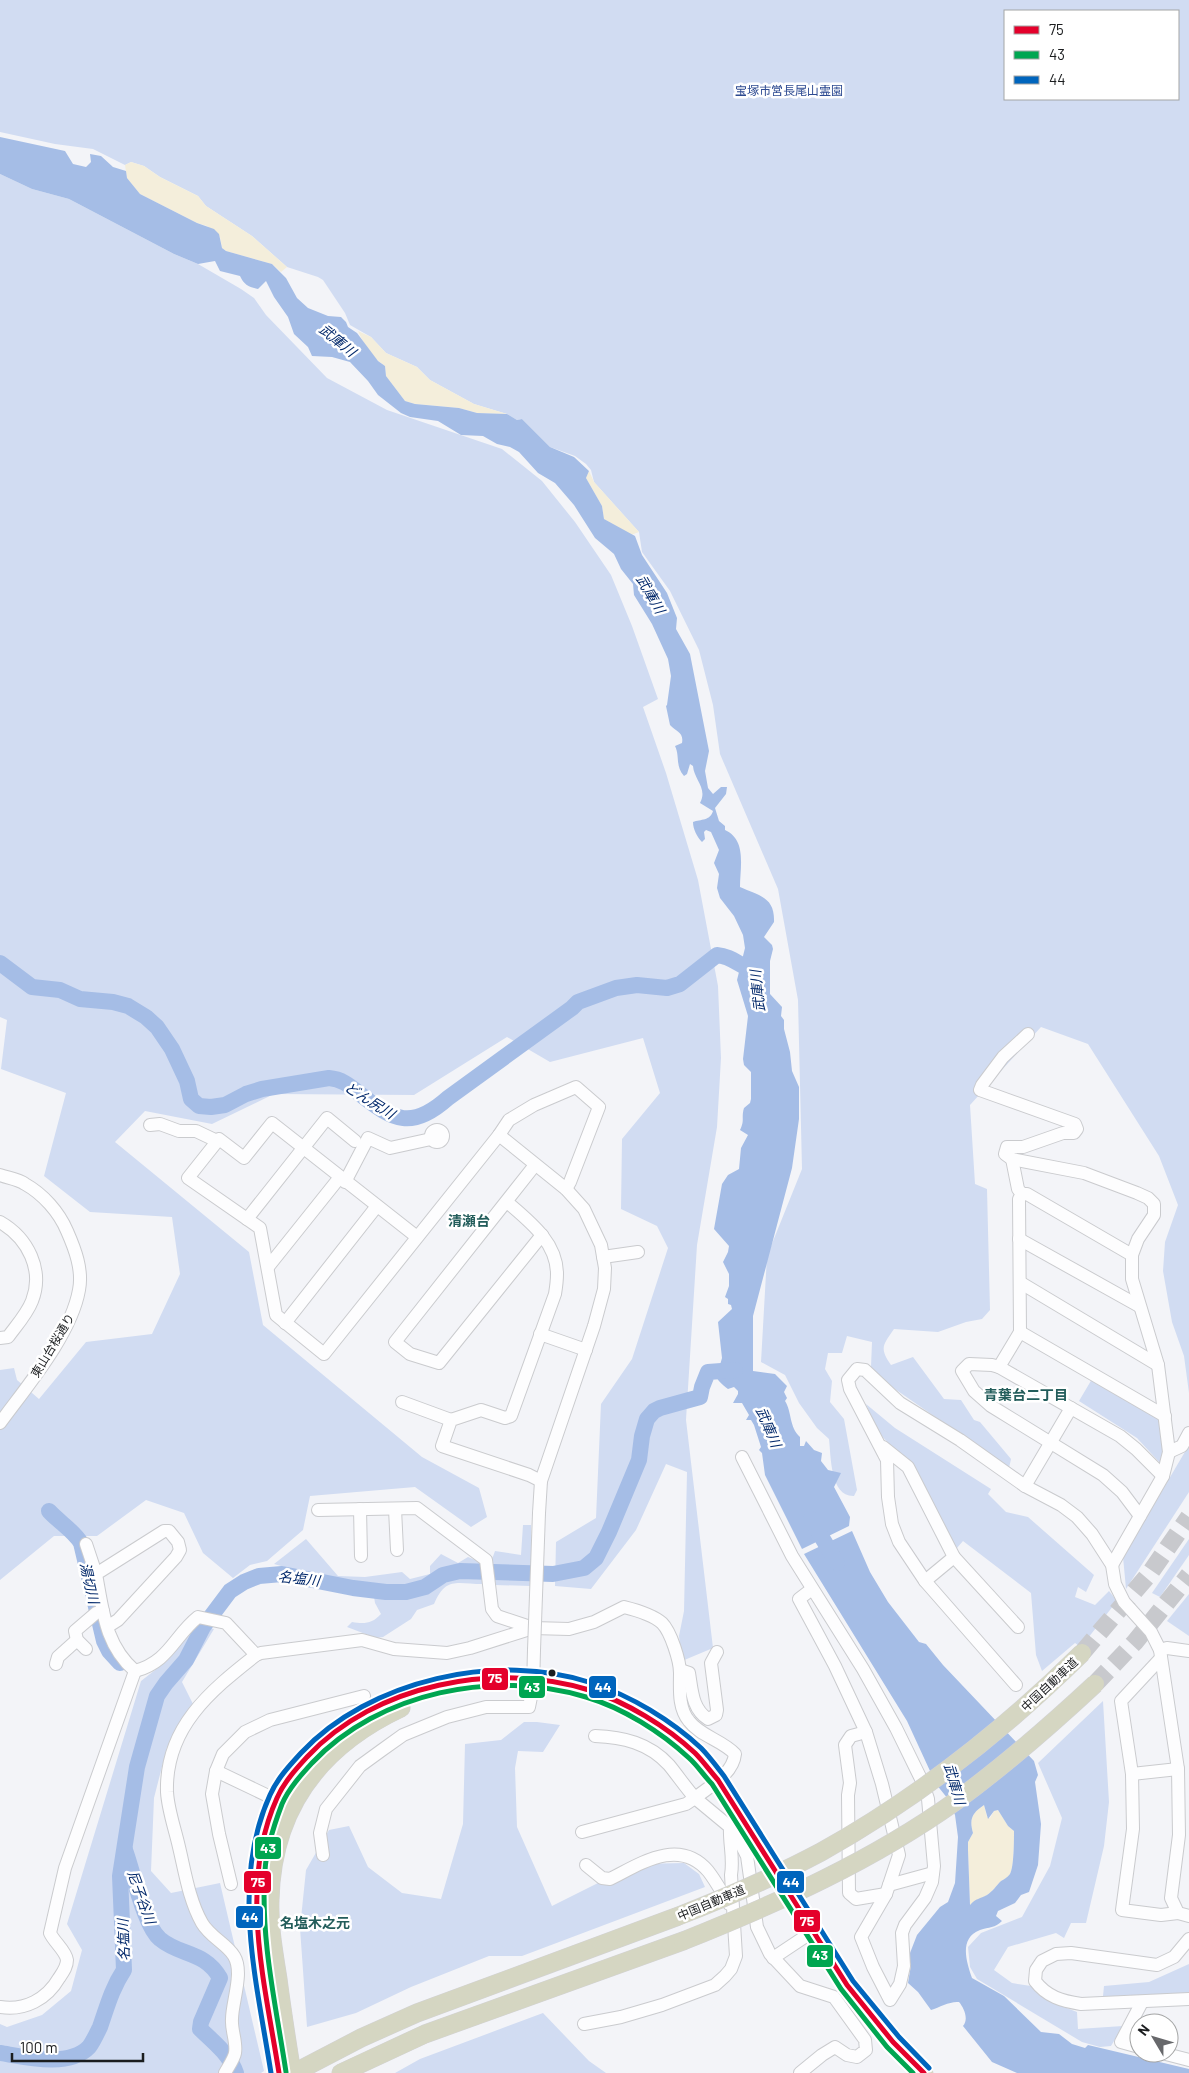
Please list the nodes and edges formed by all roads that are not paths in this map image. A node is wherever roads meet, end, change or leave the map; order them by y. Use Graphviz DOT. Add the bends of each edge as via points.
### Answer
graph roads {
  1 [pos="1028,1034"];
  2 [pos="150,1126"];
  3 [pos="498,1135"];
  4 [pos="431,1139"];
  5 [pos="355,1141"];
  6 [pos="217,1142"];
  7 [pos="303,1148"];
  8 [pos="1012,1159"];
  9 [pos="535,1165"];
  10 [pos="0,1175"];
  11 [pos="342,1179"];
  12 [pos="566,1189"];
  13 [pos="1022,1194"];
  14 [pos="507,1202"];
  15 [pos="377,1206"];
  16 [pos="247,1219"];
  17 [pos="0,1222"];
  18 [pos="542,1235"];
  19 [pos="417,1237"];
  20 [pos="1020,1239"];
  21 [pos="638,1252"];
  22 [pos="1132,1255"];
  23 [pos="603,1258"];
  24 [pos="268,1267"];
  25 [pos="1021,1283"];
  26 [pos="1139,1306"];
  27 [pos="285,1323"];
  28 [pos="1020,1332"];
  29 [pos="540,1334"];
  30 [pos="0,1338"];
  31 [pos="586,1350"];
  32 [pos="1158,1365"];
  33 [pos="999,1367"];
  34 [pos="402,1402"];
  35 [pos="1071,1408"];
  36 [pos="1165,1416"];
  37 [pos="452,1420"];
  38 [pos="0,1423"];
  39 [pos="1189,1433"];
  40 [pos="878,1442"];
  41 [pos="1050,1443"];
  42 [pos="1170,1452"];
  43 [pos="742,1457"];
  44 [pos="1163,1476"];
  45 [pos="541,1481"];
  46 [pos="1025,1486"];
  47 [pos="360,1509"];
  48 [pos="396,1509"];
  49 [pos="318,1510"];
  50 [pos="1140,1516"];
  51 [pos="86,1544"];
  52 [pos="397,1550"];
  53 [pos="361,1556"];
  54 [pos="954,1557"];
  55 [pos="1112,1565"];
  56 [pos="96,1574"];
  57 [pos="925,1581"];
  58 [pos="812,1589"];
  59 [pos="103,1611"];
  60 [pos="107,1627"];
  61 [pos="1018,1627"];
  62 [pos="533,1628"];
  63 [pos="1189,1651"];
  64 [pos="717,1652"];
  65 [pos="1082,1652"];
  66 [pos="1160,1654"];
  67 [pos="256,1655"];
  68 [pos="56,1664"];
  69 [pos="680,1670"];
  70 [pos="135,1671"];
  71 [pos="534,1683"];
  72 [pos="1016,1684"];
  73 [pos="1095,1684"];
  74 [pos="364,1696"];
  75 [pos="866,1732"];
  76 [pos="595,1736"];
  77 [pos="1178,1769"];
  78 [pos="216,1771"];
  79 [pos="1132,1774"];
  80 [pos="718,1780"];
  81 [pos="696,1798"];
  82 [pos="283,1803"];
  83 [pos="730,1826"];
  84 [pos="582,1832"];
  85 [pos="1184,1835"];
  86 [pos="323,1854"];
  87 [pos="586,1865"];
  88 [pos="933,1873"];
  89 [pos="231,1884"];
  90 [pos="888,1889"];
  91 [pos="733,1909"];
  92 [pos="1183,1914"];
  93 [pos="812,1932"];
  94 [pos="1189,1939"];
  95 [pos="773,1958"];
  96 [pos="1189,1998"];
  97 [pos="1142,2002"];
  98 [pos="0,2007"];
  99 [pos="1136,2013"];
  100 [pos="584,2024"];
  101 [pos="1129,2027"];
  102 [pos="1129,2044"];
  103 [pos="225,2072"];
  104 [pos="279,2073"];
  105 [pos="293,2073"];
  106 [pos="341,2073"];
  107 [pos="800,2073"];
  108 [pos="924,2073"];
  1 -- 8 [label="street" via="1004,1056 980,1090 1075,1124 1077,1129 1074,1133 1063,1133 1023,1147 1007,1147 1005,1154"];
  2 -- 6 [label="street" via="160,1124 179,1131 196,1131"];
  3 -- 9 [label="street"];
  3 -- 12 [label="street" via="509,1120 576,1086 599,1107"];
  3 -- 19 [label="street"];
  4 -- 11 [label="street" via="390,1148 368,1138"];
  5 -- 7 [label="street" via="327,1118"];
  6 -- 7 [label="street" via="219,1139 244,1158 272,1123"];
  6 -- 16 [label="street" via="188,1178"];
  7 -- 11 [label="street"];
  7 -- 16 [label="street"];
  8 -- 13 [label="street"];
  8 -- 22 [label="street" via="1084,1173 1148,1198 1154,1204 1154,1215"];
  9 -- 12 [label="street"];
  9 -- 14 [label="street"];
  10 -- 38 [label="street, 東山台桜通り" via="24,1183 48,1201 63,1221 79,1271 79,1289 72,1314 40,1369"];
  11 -- 15 [label="street"];
  11 -- 24 [label="street"];
  12 -- 23 [label="street" via="584,1209 601,1245"];
  13 -- 20 [label="street" via="1019,1199"];
  13 -- 22 [label="street"];
  14 -- 18 [label="street"];
  14 -- 18 [label="street" via="395,1342 410,1354 439,1364"];
  15 -- 19 [label="street"];
  15 -- 27 [label="street"];
  16 -- 24 [label="street" via="260,1228"];
  17 -- 30 [label="street" via="28,1247 36,1281 32,1301 21,1320 8,1337"];
  18 -- 29 [label="street" via="558,1273 555,1294"];
  19 -- 27 [label="street" via="324,1354"];
  20 -- 25 [label="street"];
  20 -- 26 [label="street"];
  21 -- 23 [label="street"];
  22 -- 26 [label="street" via="1132,1279"];
  23 -- 31 [label="street" via="604,1289"];
  24 -- 27 [label="street" via="276,1315"];
  25 -- 28 [label="street"];
  25 -- 32 [label="street"];
  26 -- 32 [label="street"];
  28 -- 33 [label="street"];
  28 -- 36 [label="street"];
  29 -- 31 [label="street"];
  29 -- 37 [label="street" via="511,1416 505,1418 481,1410"];
  31 -- 45 [label="street"];
  32 -- 36 [label="street"];
  33 -- 35 [label="street"];
  33 -- 41 [label="street" via="969,1364 962,1370 974,1390 990,1406"];
  34 -- 37 [label="street"];
  35 -- 41 [label="street"];
  35 -- 44 [label="street" via="1120,1436"];
  36 -- 42 [label="street"];
  37 -- 45 [label="street" via="442,1446 529,1474"];
  39 -- 42 [label="street" via="1182,1446"];
  40 -- 46 [label="street" via="850,1389 848,1380 857,1369 865,1370 900,1403"];
  40 -- 54 [label="street" via="908,1467"];
  40 -- 57 [label="street" via="887,1460 892,1524 899,1542"];
  41 -- 46 [label="street"];
  41 -- 50 [label="street" via="1103,1475 1122,1492"];
  42 -- 44 [label="street"];
  43 -- 58 [label="street"];
  44 -- 50 [label="street"];
  45 -- 71 [label="street, bridge"];
  46 -- 55 [label="street" via="1077,1517"];
  47 -- 48 [label="street"];
  47 -- 49 [label="street"];
  47 -- 53 [label="street"];
  48 -- 52 [label="street"];
  48 -- 62 [label="street" via="418,1508 486,1560 492,1609 497,1616"];
  50 -- 55 [label="street"];
  51 -- 56 [label="street"];
  54 -- 57 [label="street"];
  54 -- 61 [label="street"];
  55 -- 66 [label="street" via="1115,1584 1124,1602 1151,1632"];
  56 -- 59 [label="street"];
  56 -- 60 [label="street" via="164,1531 178,1542 180,1550 176,1557 118,1620"];
  57 -- 72 [label="street"];
  58 -- 75 [label="street" via="799,1599 836,1666"];
  58 -- 88 [label="street" via="863,1669 922,1781 928,1799"];
  59 -- 60 [label="street"];
  59 -- 68 [label="street" via="96,1612 75,1632 81,1645 58,1657"];
  60 -- 70 [label="street" via="111,1640"];
  62 -- 67 [label="street" via="447,1653 394,1649 362,1640"];
  62 -- 69 [label="street" via="569,1629 624,1607 664,1624 675,1648"];
  63 -- 66 [label="street" via="1167,1648"];
  64 -- 69 [label="street" via="711,1663 717,1710 716,1715 708,1719 694,1704 689,1673"];
  65 -- 105 [label="highway, 中国自動車道, bridge" via="982,1744 903,1802 819,1853 720,1900 417,2014"];
  66 -- 77 [label="street"];
  66 -- 79 [label="street" via="1121,1701"];
  67 -- 70 [label="street" via="226,1623 198,1617 167,1653 146,1668"];
  67 -- 103 [label="street" via="217,1685 188,1721 173,1745 168,1776 170,1812 194,1905 209,1933 234,1956 238,1977 232,2019 235,2054"];
  69 -- 80 [label="street" via="680,1698 689,1722 735,1754 734,1763"];
  70 -- 98 [label="street" via="65,1868 50,1933 67,1958 66,1967 46,1996 27,2005"];
  71 -- 80 [label="highway" via="597,1703 664,1730 694,1752"];
  71 -- 82 [label="highway" via="447,1692 386,1716 337,1749"];
  71 -- 86 [label="street" via="529,1707 486,1707 447,1717 403,1736 360,1766 326,1809 320,1833"];
  73 -- 106 [label="highway, 中国自動車道, bridge" via="995,1772 914,1829 868,1856 739,1919 424,2034"];
  74 -- 78 [label="street" via="270,1720 246,1732 223,1754"];
  75 -- 90 [label="street" via="899,1855"];
  75 -- 90 [label="street" via="851,1736 845,1745 850,1783 849,1893 856,1899"];
  76 -- 81 [label="street" via="618,1737 644,1746 668,1764"];
  77 -- 79 [label="street"];
  77 -- 85 [label="street"];
  78 -- 82 [label="street"];
  78 -- 89 [label="street" via="212,1794"];
  79 -- 92 [label="street" via="1133,1829 1122,1910"];
  80 -- 81 [label="street"];
  80 -- 93 [label="highway"];
  81 -- 83 [label="street"];
  81 -- 84 [label="street" via="686,1804"];
  82 -- 104 [label="highway" via="264,1836 258,1879 258,1935"];
  82 -- 105 [label="highway" via="270,1900 271,1935"];
  83 -- 91 [label="street"];
  83 -- 95 [label="street" via="747,1856 757,1927"];
  85 -- 92 [label="street" via="1171,1898"];
  87 -- 91 [label="street" via="602,1878 610,1879 653,1857 682,1856 707,1870"];
  88 -- 90 [label="street"];
  88 -- 90 [label="street" via="925,1898 902,1933 904,1966 900,1984 890,2000 861,1937"];
  91 -- 100 [label="street" via="736,1956 731,1969 715,1985 629,2014"];
  93 -- 95 [label="street"];
  93 -- 108 [label="highway" via="866,2011"];
  94 -- 97 [label="street" via="1174,1957 1157,1965 1071,1953 1056,1954 1042,1961 1036,1970 1035,1981 1041,1990 1065,2002"];
  95 -- 107 [label="street" via="800,1986 834,1996 865,2040 866,2050 857,2057 835,2047"];
  96 -- 97 [label="street"];
  97 -- 99 [label="street"];
  101 -- 102 [label="street" via="1121,2042"];
}
